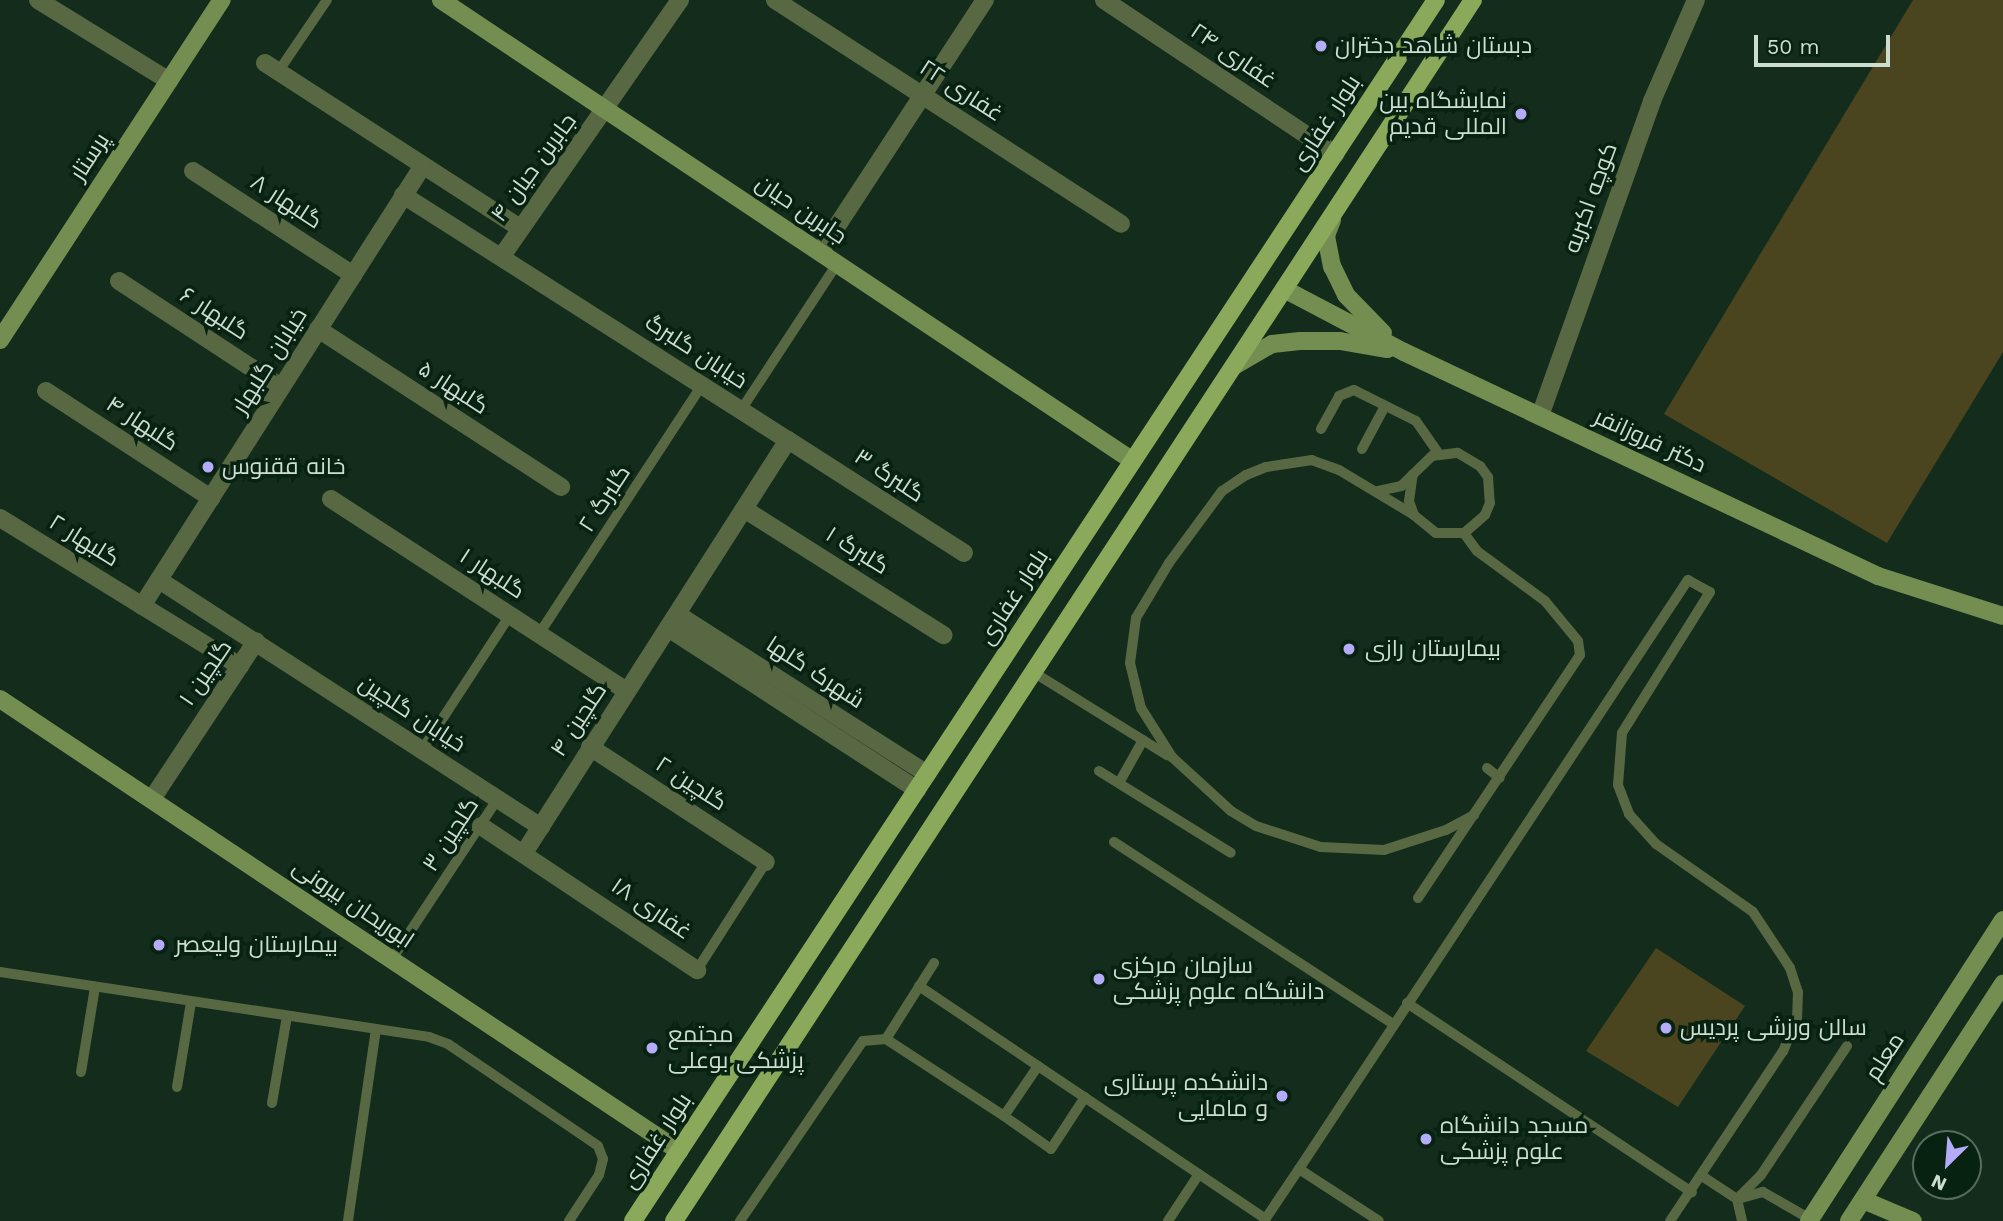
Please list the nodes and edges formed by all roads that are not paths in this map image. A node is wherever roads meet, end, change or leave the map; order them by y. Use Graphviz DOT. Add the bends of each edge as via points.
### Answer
graph roads {
  1 [pos="38,0"];
  2 [pos="222,0"];
  3 [pos="327,0"];
  4 [pos="441,0"];
  5 [pos="680,0"];
  6 [pos="775,0"];
  7 [pos="985,0"];
  8 [pos="1104,0"];
  9 [pos="1473,0"];
  10 [pos="1696,0"];
  11 [pos="1432,2"];
  12 [pos="272,67"];
  13 [pos="169,81"];
  14 [pos="922,95"];
  15 [pos="607,110"];
  16 [pos="1335,154"];
  17 [pos="422,167"];
  18 [pos="193,171"];
  19 [pos="403,195"];
  20 [pos="1336,210"];
  21 [pos="1121,224"];
  22 [pos="520,228"];
  23 [pos="820,252"];
  24 [pos="502,256"];
  25 [pos="837,264"];
  26 [pos="353,275"];
  27 [pos="119,281"];
  28 [pos="1284,289"];
  29 [pos="318,330"];
  30 [pos="0,341"];
  31 [pos="1404,352"];
  32 [pos="1234,366"];
  33 [pos="702,385"];
  34 [pos="281,387"];
  35 [pos="46,391"];
  36 [pos="1385,406"];
  37 [pos="741,410"];
  38 [pos="1540,416"];
  39 [pos="1321,429"];
  40 [pos="788,440"];
  41 [pos="1362,449"];
  42 [pos="1439,454"];
  43 [pos="1133,461"];
  44 [pos="1413,474"];
  45 [pos="561,487"];
  46 [pos="1376,491"];
  47 [pos="211,498"];
  48 [pos="331,499"];
  49 [pos="744,509"];
  50 [pos="1414,514"];
  51 [pos="0,518"];
  52 [pos="1464,533"];
  53 [pos="964,553"];
  54 [pos="159,580"];
  55 [pos="142,606"];
  56 [pos="510,615"];
  57 [pos="2003,616"];
  58 [pos="673,621"];
  59 [pos="539,634"];
  60 [pos="943,635"];
  61 [pos="256,641"];
  62 [pos="240,666"];
  63 [pos="1033,672"];
  64 [pos="627,691"];
  65 [pos="0,698"];
  66 [pos="1143,740"];
  67 [pos="590,747"];
  68 [pos="422,750"];
  69 [pos="1172,757"];
  70 [pos="1487,768"];
  71 [pos="1099,771"];
  72 [pos="927,774"];
  73 [pos="1500,778"];
  74 [pos="1119,783"];
  75 [pos="917,790"];
  76 [pos="152,799"];
  77 [pos="497,800"];
  78 [pos="1474,815"];
  79 [pos="481,825"];
  80 [pos="541,827"];
  81 [pos="1114,842"];
  82 [pos="524,853"];
  83 [pos="1231,853"];
  84 [pos="766,862"];
  85 [pos="1418,898"];
  86 [pos="2003,920"];
  87 [pos="392,959"];
  88 [pos="934,962"];
  89 [pos="697,970"];
  90 [pos="0,972"];
  91 [pos="2003,984"];
  92 [pos="919,986"];
  93 [pos="95,987"];
  94 [pos="191,1002"];
  95 [pos="1407,1003"];
  96 [pos="286,1016"];
  97 [pos="1393,1024"];
  98 [pos="376,1030"];
  99 [pos="886,1039"];
  100 [pos="1847,1046"];
  101 [pos="1038,1066"];
  102 [pos="81,1072"];
  103 [pos="177,1087"];
  104 [pos="1085,1097"];
  105 [pos="272,1103"];
  106 [pos="1004,1116"];
  107 [pos="679,1151"];
  108 [pos="1299,1169"];
  109 [pos="1199,1174"];
  110 [pos="1702,1176"];
  111 [pos="1692,1192"];
  112 [pos="1737,1199"];
  113 [pos="1863,1200"];
  114 [pos="1265,1220"];
  115 [pos="1810,1220"];
  116 [pos="348,1221"];
  117 [pos="569,1221"];
  118 [pos="633,1221"];
  119 [pos="674,1221"];
  120 [pos="740,1221"];
  121 [pos="1168,1221"];
  122 [pos="1379,1221"];
  123 [pos="1670,1221"];
  124 [pos="1742,1221"];
  125 [pos="1849,1221"];
  126 [pos="1913,1221"];
  1 -- 13 [label="street"];
  2 -- 13 [label="street, پرستار"];
  3 -- 12 [label="lane"];
  4 -- 15 [label="street, جابربن حیان"];
  5 -- 15 [label="street, جابربن حیان ۴"];
  6 -- 14 [label="street, غفاری ۲۲"];
  7 -- 14 [label="street"];
  8 -- 16 [label="street, غفاری ۲۴"];
  9 -- 20 [label="main road"];
  10 -- 38 [label="street, کوچه اکبریه" via="1652,101"];
  11 -- 16 [label="main road, بلوار غفاری"];
  12 -- 17 [label="street"];
  13 -- 30 [label="street, پرستار"];
  14 -- 21 [label="street, غفاری ۲۲"];
  14 -- 23 [label="street"];
  15 -- 22 [label="street, جابربن حیان ۴"];
  15 -- 23 [label="street, جابربن حیان"];
  16 -- 43 [label="main road, بلوار غفاری"];
  17 -- 19 [label="street, خیابان گلبهار"];
  17 -- 22 [label="street"];
  18 -- 26 [label="street, گلبهار ۸"];
  19 -- 24 [label="street, خیابان گلبرگ"];
  19 -- 26 [label="street, خیابان گلبهار"];
  20 -- 28 [label="main road"];
  20 -- 31 [label="street" via="1326,236 1342,285 1367,319"];
  22 -- 24 [label="street, جابربن حیان ۴"];
  23 -- 25 [label="street, جابربن حیان"];
  24 -- 33 [label="street, خیابان گلبرگ"];
  25 -- 37 [label="lane"];
  25 -- 43 [label="street, جابربن حیان"];
  26 -- 29 [label="street, خیابان گلبهار"];
  27 -- 34 [label="street, گلبهار ۶"];
  28 -- 31 [label="street, دکتر فروزانفر"];
  28 -- 32 [label="main road"];
  29 -- 34 [label="street, خیابان گلبهار"];
  29 -- 45 [label="street, گلبهار ۵"];
  31 -- 32 [label="street" via="1340,341 1300,341 1272,344"];
  31 -- 38 [label="street, دکتر فروزانفر"];
  32 -- 63 [label="main road"];
  33 -- 37 [label="street, خیابان گلبرگ"];
  33 -- 59 [label="lane, گلبرگ ۲"];
  34 -- 47 [label="street, خیابان گلبهار"];
  35 -- 47 [label="street, گلبهار ۴"];
  36 -- 39 [label="lane" via="1345,391"];
  36 -- 41 [label="lane"];
  36 -- 42 [label="lane" via="1416,421"];
  37 -- 40 [label="street, خیابان گلبرگ"];
  38 -- 57 [label="street, دکتر فروزانفر" via="1878,576"];
  40 -- 49 [label="street"];
  40 -- 53 [label="street, گلبرگ ۳"];
  42 -- 44 [label="lane"];
  42 -- 52 [label="lane" via="1470,458 1488,477 1490,503 1485,515"];
  43 -- 72 [label="main road, بلوار غفاری"];
  44 -- 46 [label="lane" via="1395,489"];
  44 -- 50 [label="lane" via="1409,501"];
  46 -- 50 [label="lane"];
  46 -- 69 [label="lane" via="1312,460 1292,461 1246,475 1222,491 1203,514 1136,618 1130,643 1130,663 1142,708"];
  47 -- 54 [label="street, خیابان گلبهار"];
  48 -- 56 [label="street, گلبهار ۱"];
  49 -- 58 [label="street"];
  49 -- 60 [label="street, گلبرگ ۱"];
  50 -- 52 [label="lane" via="1436,533"];
  51 -- 55 [label="street, گلبهار ۲"];
  52 -- 73 [label="lane" via="1478,551 1545,601 1578,641 1580,654"];
  54 -- 55 [label="street, خیابان گلبهار"];
  54 -- 61 [label="street"];
  55 -- 62 [label="street, گلبهار ۲"];
  56 -- 59 [label="street, گلبهار ۱"];
  56 -- 68 [label="lane"];
  58 -- 64 [label="street, گلچین ۴"];
  58 -- 72 [label="street, شهرک گلها"];
  58 -- 75 [label="street, شهرک گلها"];
  59 -- 64 [label="street, گلبهار ۱"];
  61 -- 62 [label="street, گلچین ۱"];
  61 -- 68 [label="street, خیابان گلچین"];
  62 -- 76 [label="street, گلچین ۱"];
  63 -- 66 [label="lane"];
  63 -- 119 [label="main road"];
  64 -- 67 [label="street, گلچین ۴"];
  65 -- 76 [label="street, ابوریحان بیرونی"];
  66 -- 69 [label="lane"];
  66 -- 74 [label="lane"];
  67 -- 80 [label="street, گلچین ۴"];
  67 -- 84 [label="street, گلچین ۲"];
  68 -- 77 [label="street, خیابان گلچین"];
  69 -- 78 [label="lane" via="1231,811 1256,826 1321,847 1384,850 1446,830"];
  70 -- 73 [label="lane"];
  71 -- 74 [label="lane"];
  72 -- 75 [label="main road, بلوار غفاری"];
  73 -- 78 [label="lane"];
  74 -- 83 [label="lane"];
  75 -- 107 [label="main road, بلوار غفاری"];
  76 -- 87 [label="street, ابوریحان بیرونی"];
  77 -- 79 [label="lane, گلچین ۳"];
  77 -- 80 [label="street, خیابان گلچین"];
  78 -- 85 [label="lane"];
  79 -- 82 [label="street"];
  79 -- 87 [label="lane, گلچین ۳"];
  80 -- 82 [label="street, گلچین ۴"];
  81 -- 97 [label="lane"];
  82 -- 89 [label="street, غفاری ۱۸"];
  84 -- 89 [label="lane"];
  86 -- 115 [label="street, معلم"];
  87 -- 107 [label="street, ابوریحان بیرونی"];
  88 -- 92 [label="lane"];
  90 -- 93 [label="lane"];
  91 -- 113 [label="street"];
  92 -- 99 [label="lane"];
  92 -- 101 [label="lane"];
  93 -- 94 [label="lane"];
  93 -- 102 [label="lane"];
  94 -- 96 [label="lane"];
  94 -- 103 [label="lane"];
  95 -- 97 [label="lane"];
  95 -- 110 [label="lane" via="1688,580 1710,592 1622,733 1618,785 1629,814 1656,844 1753,912 1790,968 1798,992 1797,1017 1783,1051"];
  95 -- 111 [label="lane"];
  96 -- 98 [label="lane"];
  96 -- 105 [label="lane"];
  97 -- 108 [label="lane"];
  98 -- 116 [label="lane"];
  98 -- 117 [label="lane" via="448,1044 598,1146 603,1159 599,1175"];
  99 -- 106 [label="lane"];
  99 -- 120 [label="lane" via="872,1037 855,1046"];
  100 -- 112 [label="lane" via="1761,1175"];
  101 -- 104 [label="lane"];
  101 -- 106 [label="lane"];
  104 -- 106 [label="lane" via="1051,1149"];
  104 -- 109 [label="lane"];
  107 -- 118 [label="main road, بلوار غفاری"];
  108 -- 114 [label="lane"];
  108 -- 122 [label="lane"];
  109 -- 114 [label="lane"];
  109 -- 121 [label="lane"];
  110 -- 111 [label="lane"];
  110 -- 112 [label="lane"];
  111 -- 123 [label="lane"];
  112 -- 115 [label="lane" via="1763,1192"];
  112 -- 124 [label="lane"];
  113 -- 125 [label="street"];
  113 -- 126 [label="street"];
}
